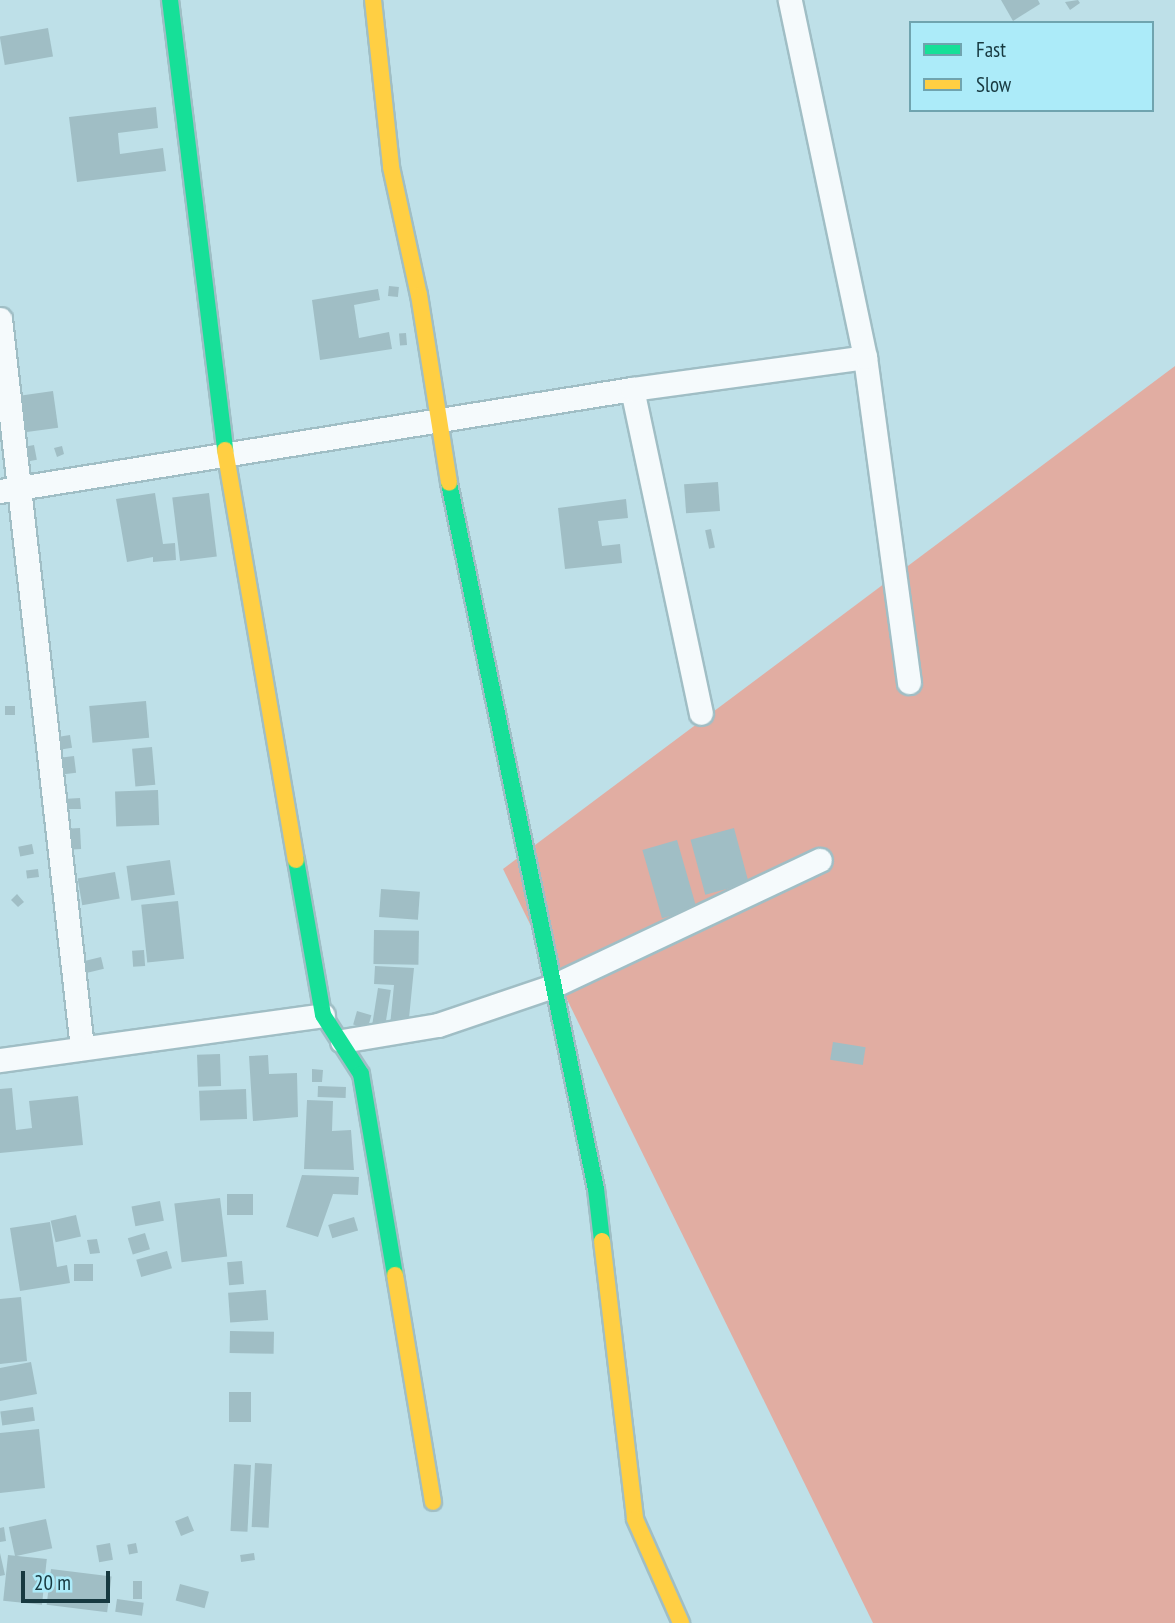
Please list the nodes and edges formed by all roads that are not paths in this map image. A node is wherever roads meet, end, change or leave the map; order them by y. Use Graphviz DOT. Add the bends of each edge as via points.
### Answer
graph roads {
  1 [pos="170,0"];
  2 [pos="373,0"];
  3 [pos="789,0"];
  4 [pos="0,318"];
  5 [pos="865,357"];
  6 [pos="632,389"];
  7 [pos="436,420"];
  8 [pos="225,454"];
  9 [pos="9,490"];
  10 [pos="909,682"];
  11 [pos="701,713"];
  12 [pos="820,860"];
  13 [pos="553,986"];
  14 [pos="323,1015"];
  15 [pos="342,1041"];
  16 [pos="82,1048"];
  17 [pos="0,1060"];
  18 [pos="433,1502"];
  19 [pos="681,1623"];
  1 -- 8 [label="street"];
  2 -- 7 [label="street" via="391,167 419,295"];
  3 -- 5 [label="street"];
  4 -- 9 [label="street"];
  5 -- 6 [label="street"];
  5 -- 10 [label="street"];
  6 -- 7 [label="street"];
  6 -- 11 [label="street"];
  7 -- 8 [label="street"];
  7 -- 13 [label="street"];
  8 -- 9 [label="street"];
  8 -- 14 [label="street"];
  9 -- 16 [label="street"];
  12 -- 13 [label="street"];
  13 -- 15 [label="street" via="438,1025"];
  13 -- 19 [label="street" via="596,1189 635,1519"];
  14 -- 15 [label="street"];
  14 -- 16 [label="street"];
  15 -- 18 [label="street" via="361,1074"];
  16 -- 17 [label="street"];
}
